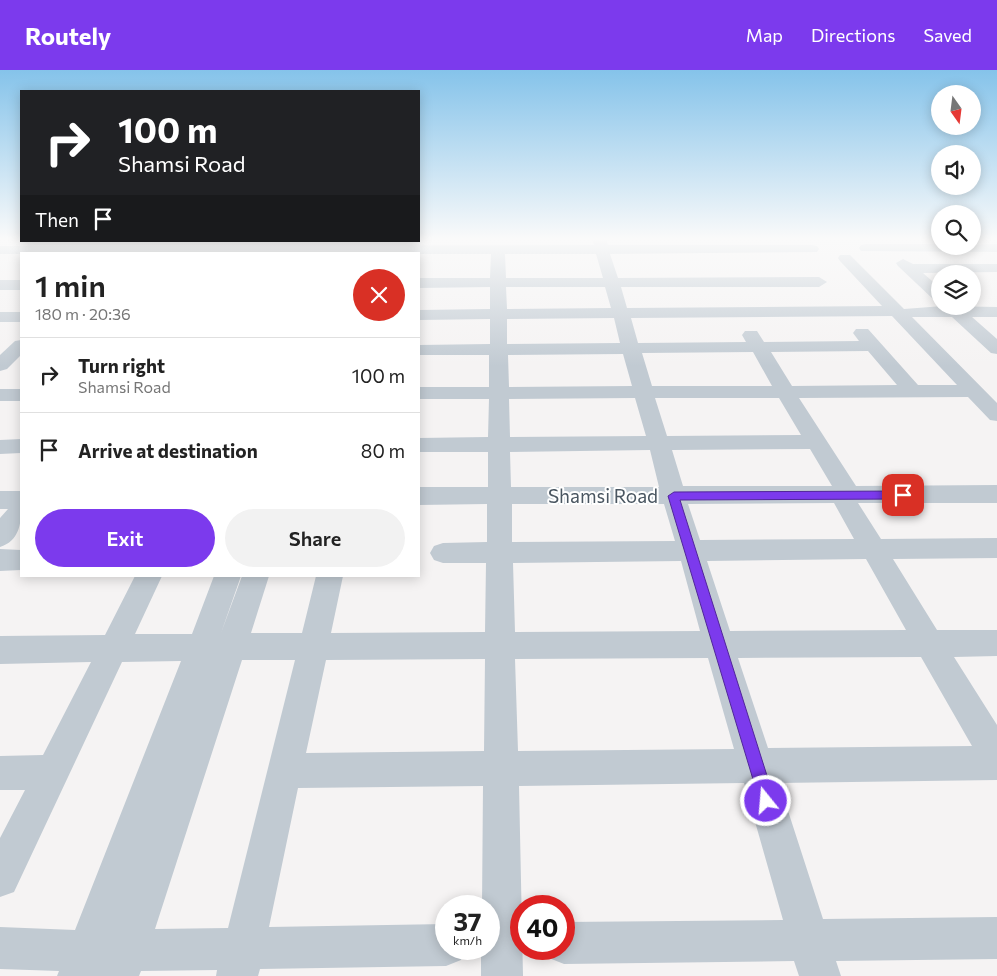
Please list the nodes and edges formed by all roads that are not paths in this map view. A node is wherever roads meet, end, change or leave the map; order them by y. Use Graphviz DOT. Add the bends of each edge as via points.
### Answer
graph roads {
  1 [pos="498,281"];
  2 [pos="611,281"];
  3 [pos="716,281"];
  4 [pos="872,281"];
  5 [pos="720,282"];
  6 [pos="819,282"];
  7 [pos="981,283"];
  8 [pos="997,283"];
  9 [pos="0,285"];
  10 [pos="20,285"];
  11 [pos="931,310"];
  12 [pos="843,311"];
  13 [pos="904,311"];
  14 [pos="981,311"];
  15 [pos="738,312"];
  16 [pos="997,312"];
  17 [pos="620,313"];
  18 [pos="498,314"];
  19 [pos="420,315"];
  20 [pos="960,315"];
  21 [pos="0,317"];
  22 [pos="20,317"];
  23 [pos="873,346"];
  24 [pos="759,347"];
  25 [pos="631,348"];
  26 [pos="997,349"];
  27 [pos="420,350"];
  28 [pos="498,350"];
  29 [pos="911,390"];
  30 [pos="643,391"];
  31 [pos="785,391"];
  32 [pos="498,392"];
  33 [pos="420,393"];
  34 [pos="0,395"];
  35 [pos="20,395"];
  36 [pos="990,395"];
  37 [pos="997,415"];
  38 [pos="816,442"];
  39 [pos="658,443"];
  40 [pos="499,444"];
  41 [pos="420,445"];
  42 [pos="20,446"];
  43 [pos="0,447"];
  44 [pos="845,495"];
  45 [pos="420,496"];
  46 [pos="499,496"];
  47 [pos="674,496"];
  48 [pos="996,496"];
  49 [pos="0,500"];
  50 [pos="20,500"];
  51 [pos="20,510"];
  52 [pos="0,537"];
  53 [pos="997,548"];
  54 [pos="874,549"];
  55 [pos="690,551"];
  56 [pos="444,553"];
  57 [pos="499,553"];
  58 [pos="0,560"];
  59 [pos="20,560"];
  60 [pos="148,577"];
  61 [pos="228,577"];
  62 [pos="255,577"];
  63 [pos="330,577"];
  64 [pos="930,643"];
  65 [pos="997,643"];
  66 [pos="719,644"];
  67 [pos="500,645"];
  68 [pos="314,646"];
  69 [pos="217,647"];
  70 [pos="114,648"];
  71 [pos="0,650"];
  72 [pos="997,758"];
  73 [pos="997,763"];
  74 [pos="756,766"];
  75 [pos="501,769"];
  76 [pos="285,771"];
  77 [pos="52,772"];
  78 [pos="0,773"];
  79 [pos="0,878"];
  80 [pos="997,938"];
  81 [pos="575,944"];
  82 [pos="435,946"];
  83 [pos="0,948"];
  84 [pos="503,952"];
  85 [pos="814,958"];
  86 [pos="241,962"];
  87 [pos="82,963"];
  88 [pos="122,963"];
  1 -- 18 [label="street"];
  2 -- 17 [label="street"];
  3 -- 5 [label="street"];
  4 -- 13 [label="street"];
  5 -- 6 [label="street"];
  5 -- 15 [label="street"];
  6 -- 12 [label="street"];
  7 -- 8 [label="street"];
  9 -- 10 [label="street"];
  11 -- 13 [label="street"];
  12 -- 13 [label="street"];
  12 -- 15 [label="street"];
  12 -- 23 [label="street"];
  13 -- 36 [label="street"];
  14 -- 16 [label="street"];
  15 -- 17 [label="street"];
  15 -- 24 [label="street"];
  17 -- 18 [label="street"];
  17 -- 25 [label="street"];
  18 -- 19 [label="street"];
  18 -- 28 [label="street"];
  20 -- 26 [label="street"];
  21 -- 22 [label="street"];
  23 -- 24 [label="street"];
  23 -- 29 [label="street"];
  24 -- 25 [label="street"];
  24 -- 31 [label="street"];
  25 -- 28 [label="street"];
  25 -- 30 [label="street"];
  27 -- 28 [label="street"];
  28 -- 32 [label="street"];
  29 -- 31 [label="street"];
  29 -- 36 [label="street"];
  30 -- 31 [label="street"];
  30 -- 32 [label="street"];
  30 -- 39 [label="street"];
  31 -- 38 [label="street"];
  32 -- 33 [label="street"];
  32 -- 40 [label="street"];
  34 -- 35 [label="street"];
  36 -- 37 [label="street"];
  38 -- 39 [label="street"];
  38 -- 44 [label="street"];
  39 -- 40 [label="street"];
  39 -- 47 [label="street"];
  40 -- 41 [label="street"];
  40 -- 46 [label="street"];
  42 -- 43 [label="street"];
  44 -- 47 [label="street, Shamsi Road"];
  44 -- 48 [label="street, Shamsi Road"];
  44 -- 54 [label="street"];
  45 -- 46 [label="street, Shamsi Road"];
  46 -- 47 [label="street, Shamsi Road"];
  46 -- 57 [label="street"];
  47 -- 55 [label="street"];
  49 -- 50 [label="street"];
  51 -- 52 [label="street"];
  53 -- 54 [label="street"];
  54 -- 55 [label="street"];
  54 -- 64 [label="street"];
  55 -- 57 [label="street"];
  55 -- 66 [label="street"];
  56 -- 57 [label="street"];
  57 -- 67 [label="street"];
  58 -- 59 [label="street"];
  60 -- 70 [label="street"];
  61 -- 69 [label="street"];
  62 -- 69 [label="street"];
  63 -- 68 [label="street"];
  64 -- 65 [label="street"];
  64 -- 66 [label="street"];
  64 -- 72 [label="street"];
  66 -- 67 [label="street"];
  66 -- 74 [label="street"];
  67 -- 68 [label="street"];
  67 -- 75 [label="street"];
  68 -- 69 [label="street"];
  68 -- 76 [label="street"];
  69 -- 70 [label="street"];
  69 -- 87 [label="street"];
  69 -- 88 [label="street"];
  70 -- 71 [label="street"];
  70 -- 77 [label="street"];
  73 -- 74 [label="street"];
  74 -- 75 [label="street"];
  74 -- 85 [label="street"];
  75 -- 76 [label="street"];
  75 -- 84 [label="street"];
  76 -- 86 [label="street"];
  77 -- 78 [label="street"];
  77 -- 79 [label="street"];
  80 -- 85 [label="street"];
  81 -- 85 [label="street"];
  82 -- 86 [label="street"];
  83 -- 87 [label="street"];
  86 -- 88 [label="street"];
  87 -- 88 [label="street"];
}
